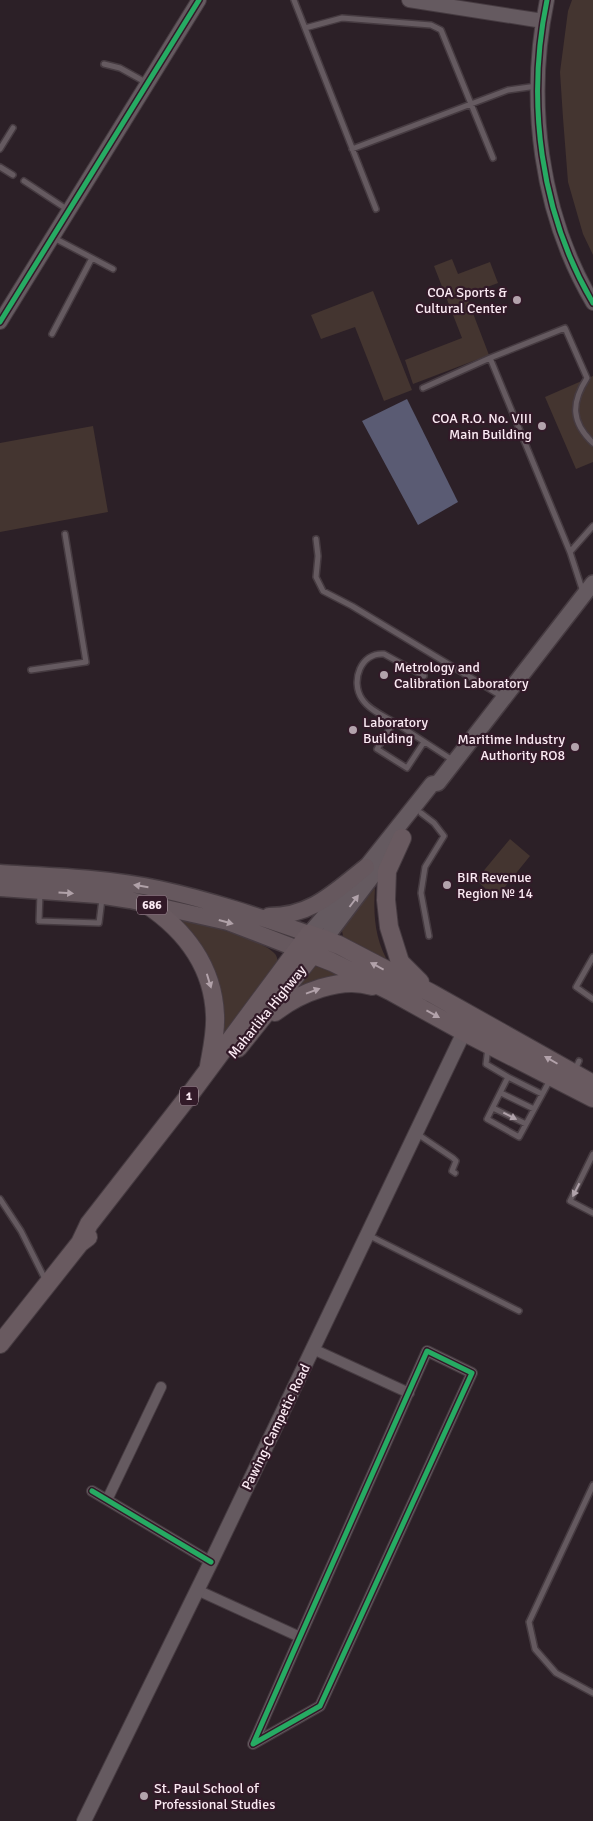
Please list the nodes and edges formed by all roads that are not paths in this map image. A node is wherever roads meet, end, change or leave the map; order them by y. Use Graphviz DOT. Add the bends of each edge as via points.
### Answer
graph roads {
  1 [pos="199,0"];
  2 [pos="294,0"];
  3 [pos="410,0"];
  4 [pos="547,0"];
  5 [pos="542,21"];
  6 [pos="304,28"];
  7 [pos="104,64"];
  8 [pos="147,83"];
  9 [pos="537,86"];
  10 [pos="472,103"];
  11 [pos="13,128"];
  12 [pos="0,149"];
  13 [pos="352,149"];
  14 [pos="493,158"];
  15 [pos="0,168"];
  16 [pos="13,175"];
  17 [pos="24,181"];
  18 [pos="69,210"];
  19 [pos="376,210"];
  20 [pos="52,237"];
  21 [pos="92,258"];
  22 [pos="112,270"];
  23 [pos="593,303"];
  24 [pos="0,322"];
  25 [pos="52,334"];
  26 [pos="490,358"];
  27 [pos="590,377"];
  28 [pos="423,388"];
  29 [pos="593,443"];
  30 [pos="593,526"];
  31 [pos="64,534"];
  32 [pos="316,540"];
  33 [pos="570,552"];
  34 [pos="593,583"];
  35 [pos="584,595"];
  36 [pos="31,670"];
  37 [pos="424,676"];
  38 [pos="504,697"];
  39 [pos="394,722"];
  40 [pos="424,742"];
  41 [pos="454,761"];
  42 [pos="438,783"];
  43 [pos="421,813"];
  44 [pos="402,838"];
  45 [pos="366,867"];
  46 [pos="0,873"];
  47 [pos="0,888"];
  48 [pos="40,891"];
  49 [pos="102,896"];
  50 [pos="146,904"];
  51 [pos="256,916"];
  52 [pos="317,936"];
  53 [pos="430,936"];
  54 [pos="306,952"];
  55 [pos="593,957"];
  56 [pos="390,991"];
  57 [pos="431,993"];
  58 [pos="593,999"];
  59 [pos="257,1026"];
  60 [pos="464,1032"];
  61 [pos="488,1044"];
  62 [pos="208,1070"];
  63 [pos="508,1077"];
  64 [pos="552,1077"];
  65 [pos="593,1084"];
  66 [pos="501,1093"];
  67 [pos="542,1094"];
  68 [pos="593,1098"];
  69 [pos="493,1108"];
  70 [pos="534,1109"];
  71 [pos="526,1124"];
  72 [pos="416,1133"];
  73 [pos="593,1154"];
  74 [pos="455,1173"];
  75 [pos="0,1200"];
  76 [pos="593,1213"];
  77 [pos="368,1235"];
  78 [pos="80,1243"];
  79 [pos="48,1284"];
  80 [pos="519,1311"];
  81 [pos="0,1344"];
  82 [pos="313,1349"];
  83 [pos="161,1387"];
  84 [pos="409,1393"];
  85 [pos="593,1486"];
  86 [pos="92,1491"];
  87 [pos="107,1500"];
  88 [pos="211,1562"];
  89 [pos="197,1590"];
  90 [pos="300,1637"];
  91 [pos="593,1693"];
  92 [pos="84,1821"];
  1 -- 8 [label="street"];
  2 -- 6 [label="lane"];
  3 -- 5 [label="street"];
  4 -- 5 [label="street"];
  5 -- 9 [label="street"];
  6 -- 10 [label="lane" via="342,18 431,25 441,30"];
  6 -- 13 [label="lane"];
  7 -- 8 [label="lane" via="120,68"];
  8 -- 18 [label="street"];
  9 -- 10 [label="lane" via="508,90"];
  9 -- 23 [label="street" via="542,150 550,195 574,264"];
  10 -- 13 [label="lane"];
  10 -- 14 [label="lane"];
  11 -- 12 [label="lane"];
  13 -- 19 [label="lane"];
  15 -- 16 [label="lane"];
  17 -- 18 [label="lane"];
  18 -- 20 [label="street"];
  20 -- 21 [label="lane"];
  20 -- 24 [label="street"];
  21 -- 22 [label="lane"];
  21 -- 25 [label="lane"];
  26 -- 27 [label="lane" via="565,328"];
  26 -- 28 [label="lane"];
  26 -- 33 [label="lane"];
  27 -- 29 [label="lane" via="578,396 576,408 577,424"];
  30 -- 33 [label="lane"];
  31 -- 36 [label="lane" via="86,662"];
  32 -- 38 [label="lane" via="316,577 323,591"];
  33 -- 35 [label="lane"];
  34 -- 35 [label="main road, 686"];
  35 -- 38 [label="main road, 686"];
  37 -- 39 [label="lane" via="384,654 377,653 361,665 357,681 359,694 368,705"];
  38 -- 41 [label="main road, 686"];
  39 -- 40 [label="lane"];
  39 -- 40 [label="lane" via="378,749 407,768"];
  40 -- 41 [label="lane"];
  41 -- 42 [label="main road, 686"];
  42 -- 43 [label="main road, 686" via="439,791"];
  42 -- 45 [label="main road, 686" via="432,784"];
  43 -- 44 [label="main road, 686"];
  43 -- 53 [label="lane" via="444,836 425,867 421,893"];
  52 -- 44 [label="main road, 686, one-way"];
  44 -- 57 [label="highway" via="387,871 389,932 400,962"];
  45 -- 51 [label="main road, 686" via="312,908 286,916"];
  45 -- 52 [label="main road, 686"];
  51 -- 46 [label="main road, 686, one-way" via="141,886"];
  47 -- 48 [label="main road, 686"];
  48 -- 49 [label="main road, 686, one-way"];
  48 -- 49 [label="lane" via="38,921 99,924"];
  49 -- 50 [label="main road, 686"];
  50 -- 54 [label="main road, 686, one-way" via="228,922"];
  50 -- 62 [label="highway, 686, one-way" via="165,916 204,967 212,990 215,1016"];
  51 -- 52 [label="main road, 686"];
  52 -- 54 [label="highway"];
  57 -- 52 [label="highway, one-way"];
  54 -- 56 [label="highway, Maharlika Highway / 1"];
  54 -- 59 [label="highway, Maharlika Highway / 1"];
  54 -- 62 [label="highway, Maharlika Highway / 1"];
  55 -- 58 [label="lane" via="576,987"];
  59 -- 56 [label="highway, 1, one-way" via="288,1002 318,989 342,984 368,984"];
  56 -- 60 [label="highway, Maharlika Highway / 1, one-way"];
  65 -- 57 [label="highway, one-way" via="576,1067"];
  59 -- 78 [label="highway, Maharlika Highway / 1" via="97,1230"];
  60 -- 61 [label="highway, Maharlika Highway / 1"];
  60 -- 72 [label="street, Pawing-Campetic Road"];
  61 -- 63 [label="lane" via="486,1064"];
  61 -- 64 [label="highway, Maharlika Highway / 1"];
  62 -- 78 [label="highway, Maharlika Highway / 1" via="89,1224"];
  63 -- 66 [label="lane"];
  63 -- 67 [label="lane"];
  64 -- 67 [label="lane"];
  64 -- 68 [label="highway, Maharlika Highway / 1"];
  66 -- 69 [label="lane"];
  66 -- 70 [label="lane"];
  67 -- 70 [label="lane"];
  69 -- 71 [label="lane, one-way"];
  69 -- 71 [label="lane" via="487,1119 519,1137"];
  70 -- 71 [label="lane"];
  72 -- 74 [label="lane" via="454,1158 456,1164 452,1171"];
  72 -- 77 [label="street, Pawing-Campetic Road"];
  73 -- 76 [label="lane, one-way" via="570,1201"];
  75 -- 79 [label="lane" via="21,1231"];
  77 -- 80 [label="lane"];
  77 -- 82 [label="street, Pawing-Campetic Road"];
  78 -- 79 [label="highway, Maharlika Highway / 1"];
  79 -- 81 [label="highway, Maharlika Highway / 1"];
  82 -- 84 [label="street"];
  82 -- 88 [label="street, Pawing-Campetic Road"];
  83 -- 87 [label="street"];
  84 -- 90 [label="street"];
  84 -- 90 [label="street" via="428,1351 472,1373 320,1706 253,1744"];
  85 -- 91 [label="lane" via="529,1622 535,1650 556,1672"];
  86 -- 87 [label="street"];
  87 -- 88 [label="street"];
  88 -- 89 [label="street, Pawing-Campetic Road"];
  89 -- 90 [label="street"];
  89 -- 92 [label="street, Pawing-Campetic Road"];
}
